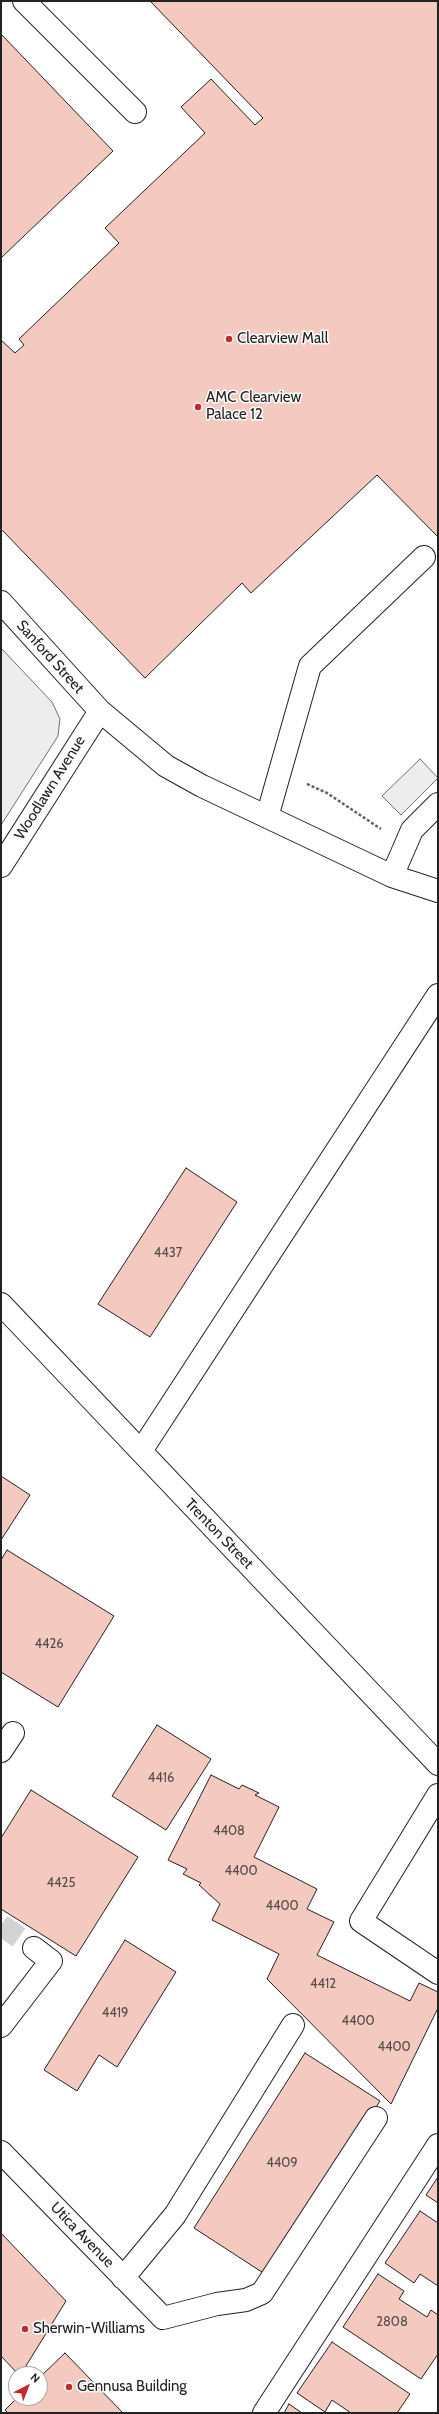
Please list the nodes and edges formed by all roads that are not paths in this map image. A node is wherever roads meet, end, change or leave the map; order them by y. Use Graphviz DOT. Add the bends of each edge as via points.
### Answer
graph roads {
  1 [pos="24,1"];
  2 [pos="135,112"];
  3 [pos="424,557"];
  4 [pos="1,602"];
  5 [pos="100,711"];
  6 [pos="438,804"];
  7 [pos="267,817"];
  8 [pos="1,866"];
  9 [pos="392,876"];
  10 [pos="438,891"];
  11 [pos="438,995"];
  12 [pos="1,1304"];
  13 [pos="140,1451"];
  14 [pos="13,1733"];
  15 [pos="1,1751"];
  16 [pos="438,1764"];
  17 [pos="438,1795"];
  18 [pos="34,1948"];
  19 [pos="438,1973"];
  20 [pos="293,2025"];
  21 [pos="1,2026"];
  22 [pos="376,2118"];
  23 [pos="438,2145"];
  24 [pos="1,2152"];
  25 [pos="123,2278"];
  26 [pos="264,2413"];
  1 -- 2 [label="street"];
  3 -- 7 [label="street" via="310,666"];
  4 -- 5 [label="street, Sanford Street"];
  5 -- 7 [label="street, Sanford Street" via="166,766"];
  5 -- 8 [label="street, Woodlawn Avenue"];
  6 -- 9 [label="street" via="412,830"];
  7 -- 9 [label="street, Sanford Street"];
  9 -- 10 [label="street, Sanford Street"];
  11 -- 13 [label="street"];
  12 -- 13 [label="street, Trenton Street"];
  13 -- 16 [label="street, Trenton Street"];
  14 -- 15 [label="street"];
  17 -- 19 [label="street" via="361,1921"];
  18 -- 21 [label="street" via="51,1961"];
  20 -- 25 [label="street" via="175,2215"];
  22 -- 25 [label="street, Utica Avenue" via="262,2293 246,2300 217,2304 162,2318"];
  23 -- 26 [label="street"];
  24 -- 25 [label="street, Utica Avenue"];
}
